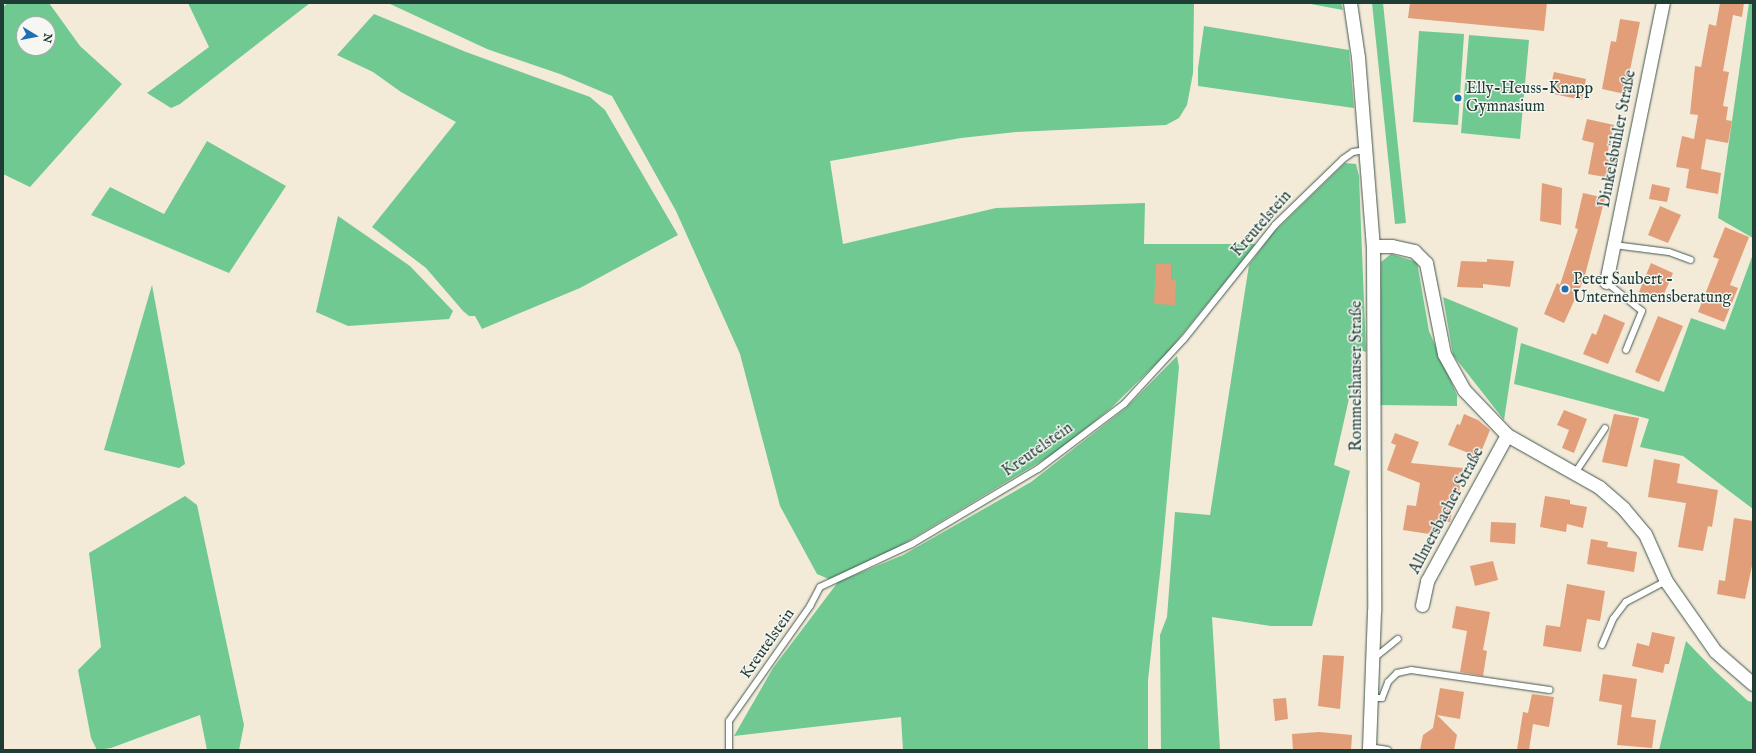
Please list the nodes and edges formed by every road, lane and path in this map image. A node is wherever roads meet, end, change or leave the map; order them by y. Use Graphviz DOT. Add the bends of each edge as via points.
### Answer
graph roads {
  1 [pos="1350,3"];
  2 [pos="1663,3"];
  3 [pos="1365,150"];
  4 [pos="1614,245"];
  5 [pos="1373,246"];
  6 [pos="1691,260"];
  7 [pos="1606,282"];
  8 [pos="1626,350"];
  9 [pos="1605,428"];
  10 [pos="1507,435"];
  11 [pos="1575,473"];
  12 [pos="1666,581"];
  13 [pos="1422,605"];
  14 [pos="1398,639"];
  15 [pos="1602,645"];
  16 [pos="1372,660"];
  17 [pos="1753,684"];
  18 [pos="1550,690"];
  19 [pos="1371,698"];
  20 [pos="1369,749"];
  21 [pos="729,750"];
  22 [pos="1388,750"];
  1 -- 3 [label="street, Rommelshauser Straße"];
  2 -- 4 [label="street, Dinkelsbühler Straße"];
  3 -- 5 [label="street, Rommelshauser Straße"];
  3 -- 21 [label="lane, Kreutelstein" via="1353,152 1343,159 1275,225 1184,338 1124,404 1038,469 912,544 820,586 810,606 729,721"];
  4 -- 6 [label="lane" via="1669,252"];
  4 -- 7 [label="street, Dinkelsbühler Straße"];
  5 -- 10 [label="street" via="1392,246 1414,251 1426,263 1444,354 1464,390"];
  5 -- 16 [label="street, Rommelshauser Straße"];
  7 -- 8 [label="lane" via="1642,311"];
  9 -- 11 [label="lane"];
  10 -- 11 [label="street"];
  10 -- 13 [label="street, Allmersbacher Straße" via="1427,581"];
  11 -- 12 [label="street" via="1605,492 1645,534"];
  12 -- 15 [label="lane" via="1626,602 1613,619"];
  12 -- 17 [label="street" via="1715,651"];
  14 -- 16 [label="lane"];
  16 -- 19 [label="street, Rommelshauser Straße"];
  18 -- 19 [label="lane" via="1411,670 1397,673 1388,682 1382,698"];
  19 -- 20 [label="street, Rommelshauser Straße"];
  20 -- 22 [label="lane"];
}
